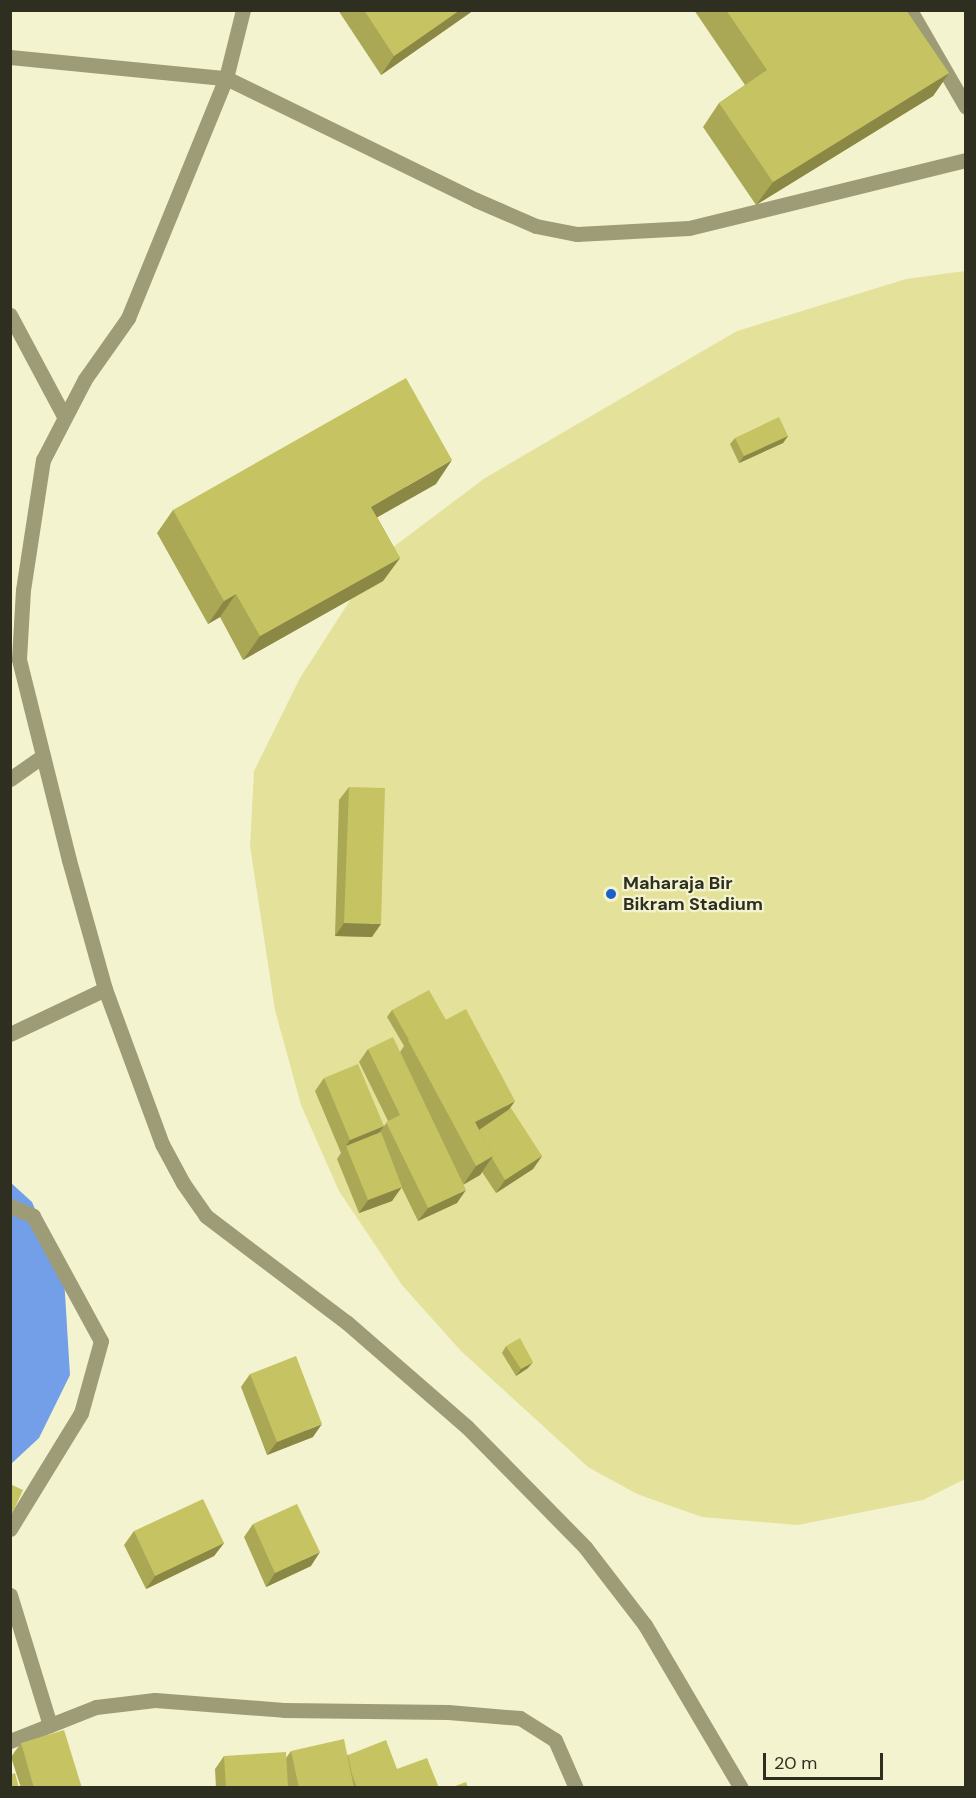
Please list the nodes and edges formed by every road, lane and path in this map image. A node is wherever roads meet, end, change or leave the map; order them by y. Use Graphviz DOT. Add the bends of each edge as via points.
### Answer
graph roads {
  1 [pos="243,10"];
  2 [pos="910,10"];
  3 [pos="10,57"];
  4 [pos="226,78"];
  5 [pos="966,107"];
  6 [pos="966,160"];
  7 [pos="10,315"];
  8 [pos="64,416"];
  9 [pos="42,757"];
  10 [pos="10,779"];
  11 [pos="105,989"];
  12 [pos="10,1034"];
  13 [pos="10,1206"];
  14 [pos="10,1529"];
  15 [pos="10,1595"];
  16 [pos="51,1725"];
  17 [pos="10,1741"];
  18 [pos="576,1788"];
  19 [pos="741,1788"];
  1 -- 4 [label="street"];
  2 -- 5 [label="street"];
  3 -- 4 [label="street"];
  4 -- 6 [label="street" via="476,200 536,226 577,234 689,228"];
  4 -- 8 [label="street" via="128,318"];
  7 -- 8 [label="street"];
  8 -- 9 [label="street" via="44,460 23,590 19,659"];
  9 -- 10 [label="street"];
  9 -- 11 [label="street"];
  11 -- 12 [label="street"];
  11 -- 19 [label="street" via="162,1144 206,1216 346,1322 467,1427 585,1547 645,1625"];
  13 -- 14 [label="street" via="33,1216 101,1341 81,1413"];
  15 -- 16 [label="street"];
  16 -- 17 [label="street"];
  16 -- 18 [label="street" via="96,1707 155,1700 520,1718 555,1740"];
}
